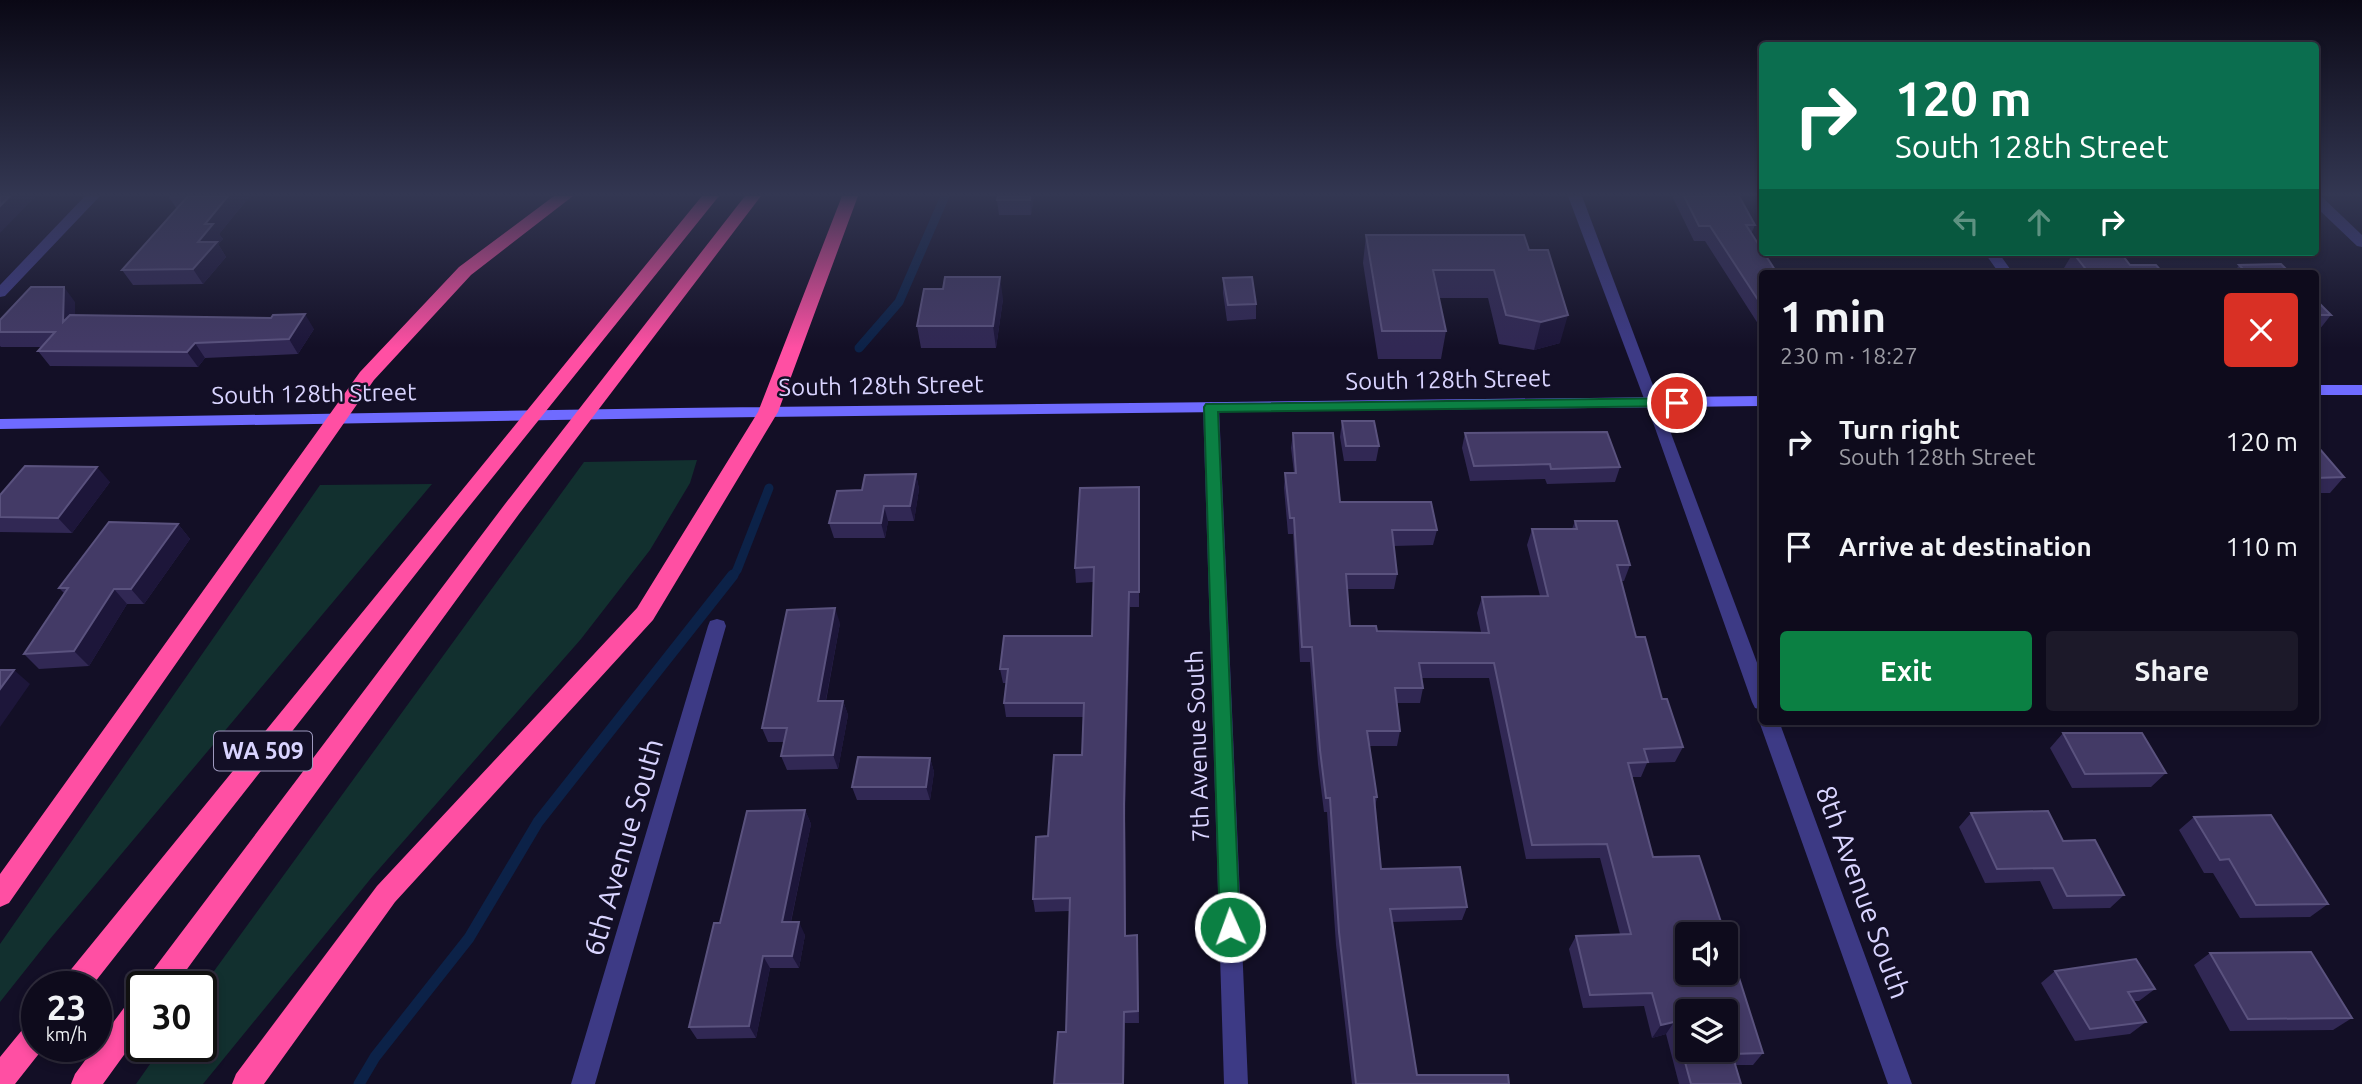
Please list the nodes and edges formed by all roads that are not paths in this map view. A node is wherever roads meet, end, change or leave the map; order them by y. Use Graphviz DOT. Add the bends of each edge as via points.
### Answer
graph roads {
  1 [pos="44,247"];
  2 [pos="498,247"];
  3 [pos="671,247"];
  4 [pos="713,247"];
  5 [pos="831,247"];
  6 [pos="1593,247"];
  7 [pos="0,293"];
  8 [pos="2319,390"];
  9 [pos="2362,390"];
  10 [pos="1759,401"];
  11 [pos="1653,403"];
  12 [pos="1211,407"];
  13 [pos="768,412"];
  14 [pos="336,417"];
  15 [pos="0,424"];
  16 [pos="717,626"];
  17 [pos="1759,694"];
  18 [pos="1770,725"];
  19 [pos="0,895"];
  20 [pos="87,971"];
  21 [pos="169,971"];
  22 [pos="126,1029"];
  23 [pos="21,1054"];
  24 [pos="0,1080"];
  25 [pos="85,1084"];
  26 [pos="246,1084"];
  27 [pos="583,1084"];
  28 [pos="1236,1084"];
  29 [pos="1900,1084"];
  1 -- 7 [label="street"];
  2 -- 14 [label="highway" via="465,271 367,376"];
  3 -- 20 [label="highway, WA 509"];
  4 -- 21 [label="highway, WA 509"];
  5 -- 13 [label="highway"];
  6 -- 11 [label="street"];
  8 -- 9 [label="main road"];
  10 -- 11 [label="main road, South 128th Street"];
  11 -- 12 [label="main road, South 128th Street"];
  11 -- 17 [label="street"];
  12 -- 13 [label="main road, South 128th Street"];
  12 -- 28 [label="street, 7th Avenue South"];
  13 -- 14 [label="main road, South 128th Street"];
  13 -- 26 [label="highway" via="645,614 386,894"];
  14 -- 15 [label="main road, South 128th Street"];
  14 -- 19 [label="highway"];
  16 -- 27 [label="street, 6th Avenue South"];
  18 -- 29 [label="street, 8th Avenue South"];
  22 -- 25 [label="highway"];
  23 -- 24 [label="highway"];
}
